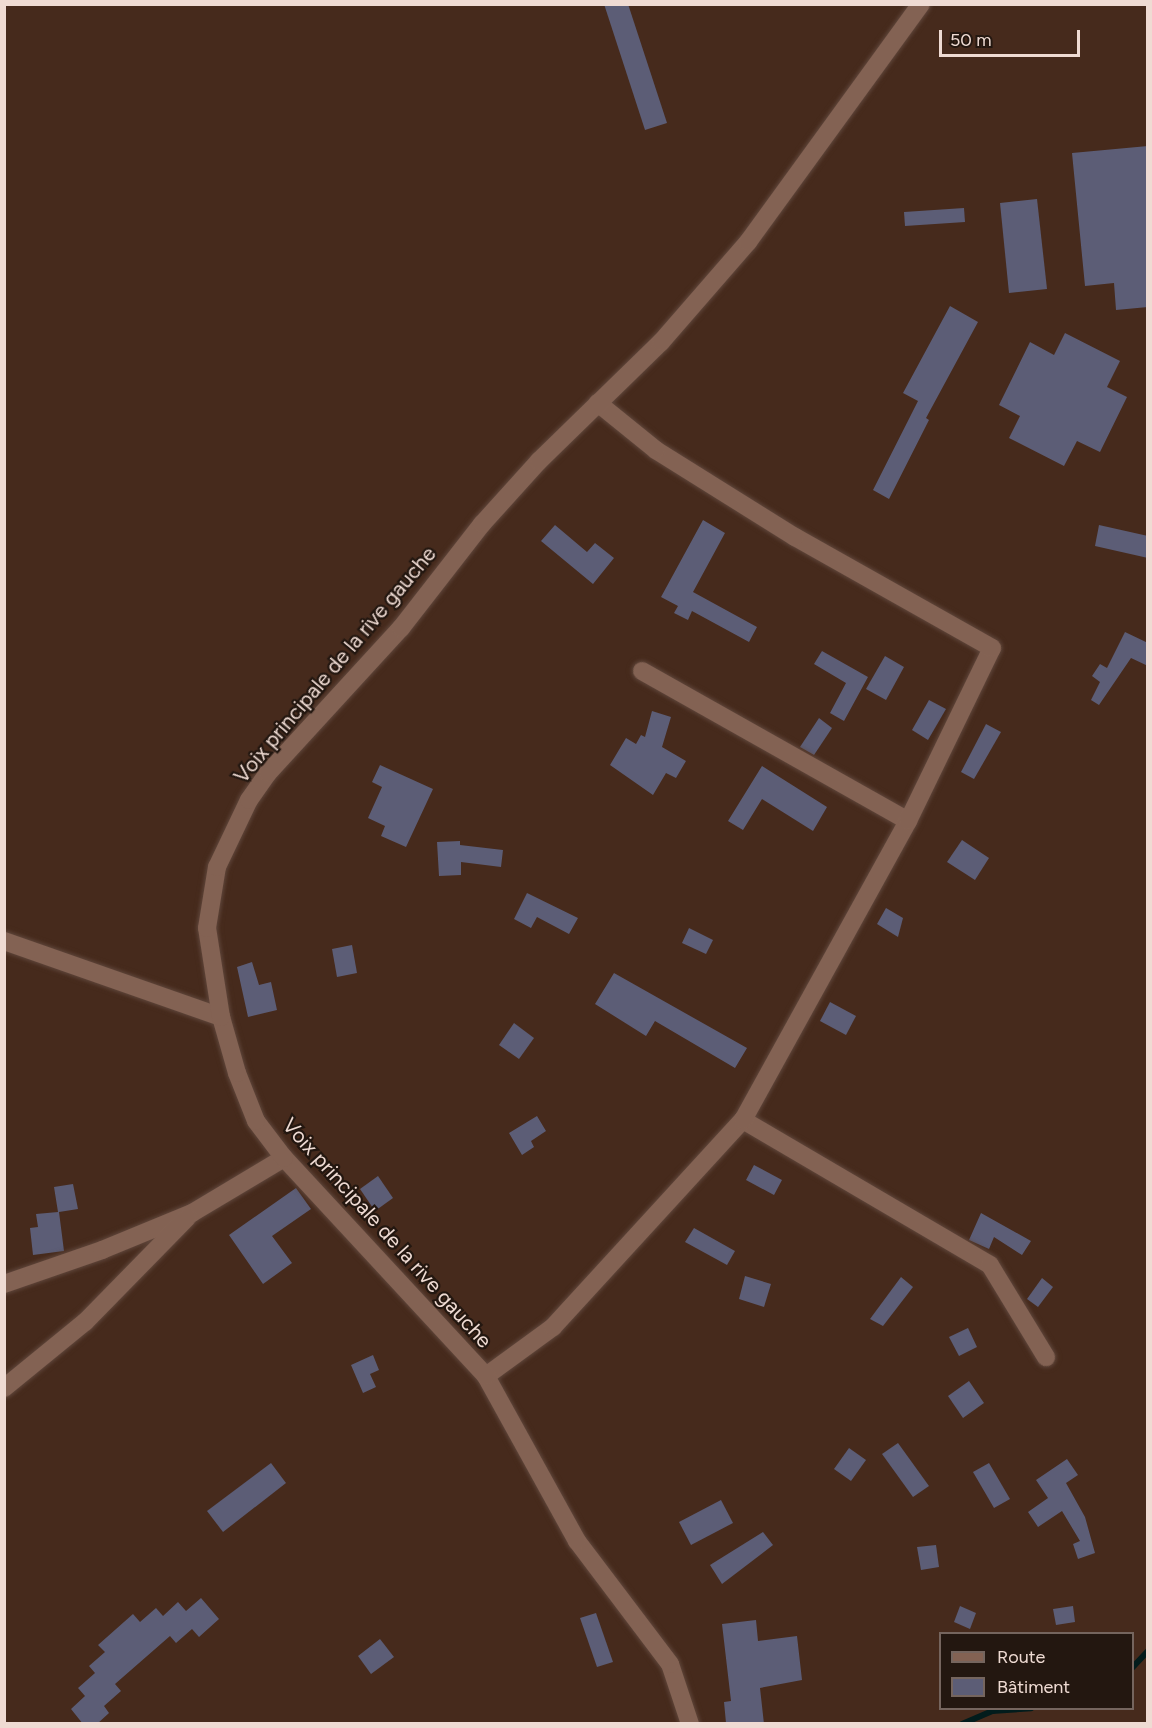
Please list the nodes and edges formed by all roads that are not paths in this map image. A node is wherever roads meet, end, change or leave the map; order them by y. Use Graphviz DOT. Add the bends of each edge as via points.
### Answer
graph roads {
  1 [pos="921,4"];
  2 [pos="598,404"];
  3 [pos="642,671"];
  4 [pos="908,821"];
  5 [pos="4,941"];
  6 [pos="221,1017"];
  7 [pos="743,1120"];
  8 [pos="284,1158"];
  9 [pos="192,1213"];
  10 [pos="4,1284"];
  11 [pos="1046,1358"];
  12 [pos="486,1376"];
  13 [pos="4,1388"];
  14 [pos="690,1724"];
  1 -- 2 [label="street, Voix principale de la rive gauche" via="748,242 661,342"];
  2 -- 4 [label="street" via="656,450 785,530 992,648"];
  2 -- 6 [label="street, Voix principale de la rive gauche" via="482,524 400,628 249,800 217,867 207,928"];
  3 -- 4 [label="street"];
  4 -- 7 [label="street"];
  5 -- 6 [label="street"];
  6 -- 8 [label="street, Voix principale de la rive gauche" via="256,1121"];
  7 -- 11 [label="street" via="990,1265"];
  7 -- 12 [label="street" via="553,1327"];
  8 -- 9 [label="street"];
  8 -- 12 [label="street, Voix principale de la rive gauche"];
  9 -- 10 [label="street"];
  9 -- 13 [label="street" via="85,1322"];
  12 -- 14 [label="street, Voix principale de la rive gauche" via="577,1542 670,1664"];
}
